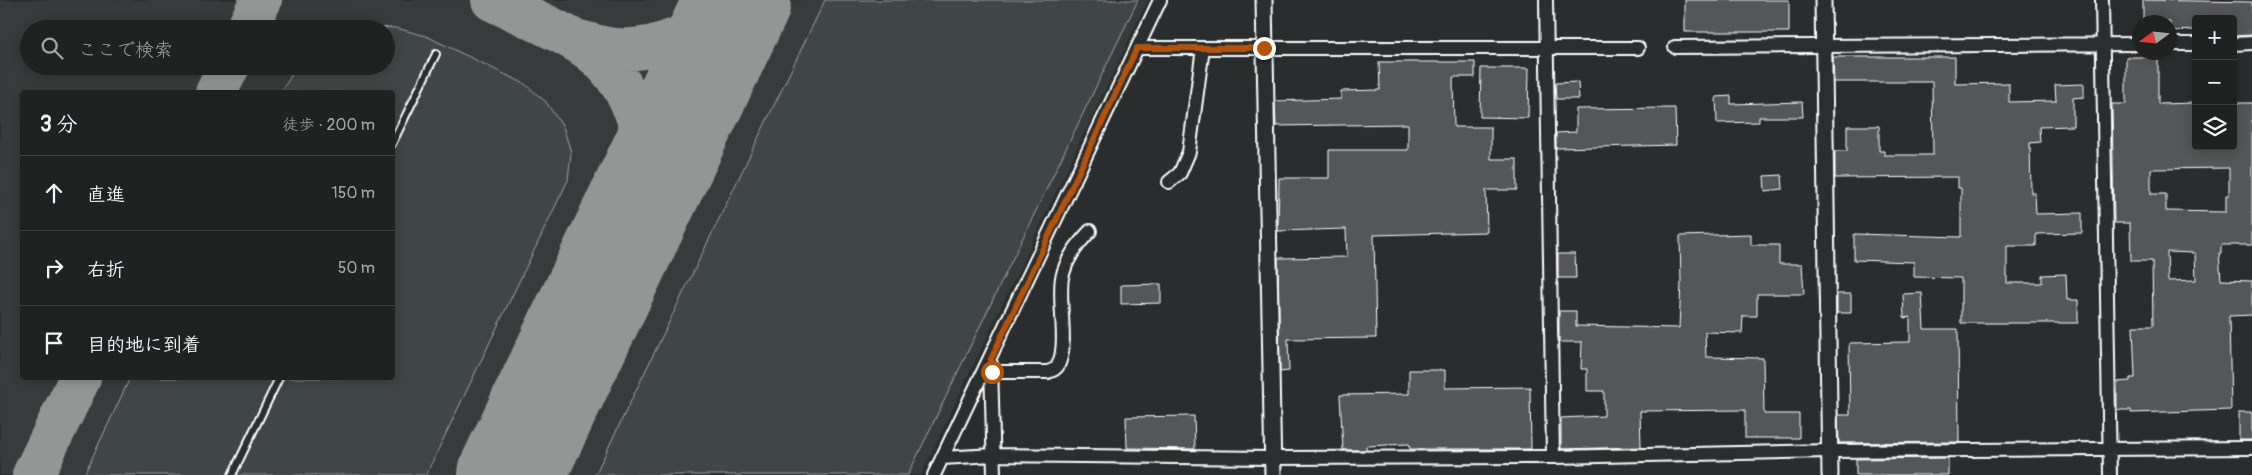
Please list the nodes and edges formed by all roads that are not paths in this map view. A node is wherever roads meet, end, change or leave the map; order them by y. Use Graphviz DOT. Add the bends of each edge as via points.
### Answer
graph roads {
  1 [pos="1160,0"];
  2 [pos="1264,0"];
  3 [pos="1546,0"];
  4 [pos="1823,0"];
  5 [pos="2102,0"];
  6 [pos="2102,44"];
  7 [pos="2132,44"];
  8 [pos="2177,44"];
  9 [pos="2192,44"];
  10 [pos="2237,44"];
  11 [pos="2252,44"];
  12 [pos="1824,45"];
  13 [pos="1675,47"];
  14 [pos="1137,48"];
  15 [pos="1203,48"];
  16 [pos="1264,48"];
  17 [pos="1548,48"];
  18 [pos="1638,48"];
  19 [pos="436,54"];
  20 [pos="395,138"];
  21 [pos="1170,182"];
  22 [pos="1090,231"];
  23 [pos="991,365"];
  24 [pos="278,380"];
  25 [pos="2252,448"];
  26 [pos="2110,449"];
  27 [pos="1830,451"];
  28 [pos="994,455"];
  29 [pos="1553,457"];
  30 [pos="942,458"];
  31 [pos="1272,458"];
  32 [pos="232,475"];
  33 [pos="934,475"];
  34 [pos="994,475"];
  35 [pos="1272,475"];
  36 [pos="1830,475"];
  37 [pos="2110,475"];
  1 -- 14 [label="street"];
  2 -- 16 [label="street"];
  3 -- 17 [label="street"];
  4 -- 12 [label="street"];
  5 -- 6 [label="street"];
  6 -- 7 [label="street"];
  6 -- 12 [label="street"];
  6 -- 26 [label="street"];
  8 -- 9 [label="street"];
  10 -- 11 [label="street"];
  12 -- 13 [label="street"];
  12 -- 27 [label="street"];
  14 -- 15 [label="street"];
  14 -- 23 [label="street"];
  15 -- 16 [label="street"];
  15 -- 21 [label="street" via="1189,152 1180,173"];
  16 -- 17 [label="street"];
  16 -- 31 [label="street"];
  17 -- 18 [label="street"];
  17 -- 29 [label="street"];
  19 -- 20 [label="lane"];
  22 -- 23 [label="street" via="1068,260 1063,276 1062,350 1055,369 1048,372"];
  23 -- 28 [label="street"];
  23 -- 30 [label="street"];
  24 -- 32 [label="lane"];
  25 -- 26 [label="street"];
  26 -- 27 [label="street"];
  26 -- 37 [label="street"];
  27 -- 29 [label="street"];
  27 -- 36 [label="street"];
  28 -- 30 [label="street"];
  28 -- 31 [label="street"];
  28 -- 34 [label="street"];
  29 -- 31 [label="street"];
  30 -- 33 [label="street"];
  31 -- 35 [label="street"];
}
